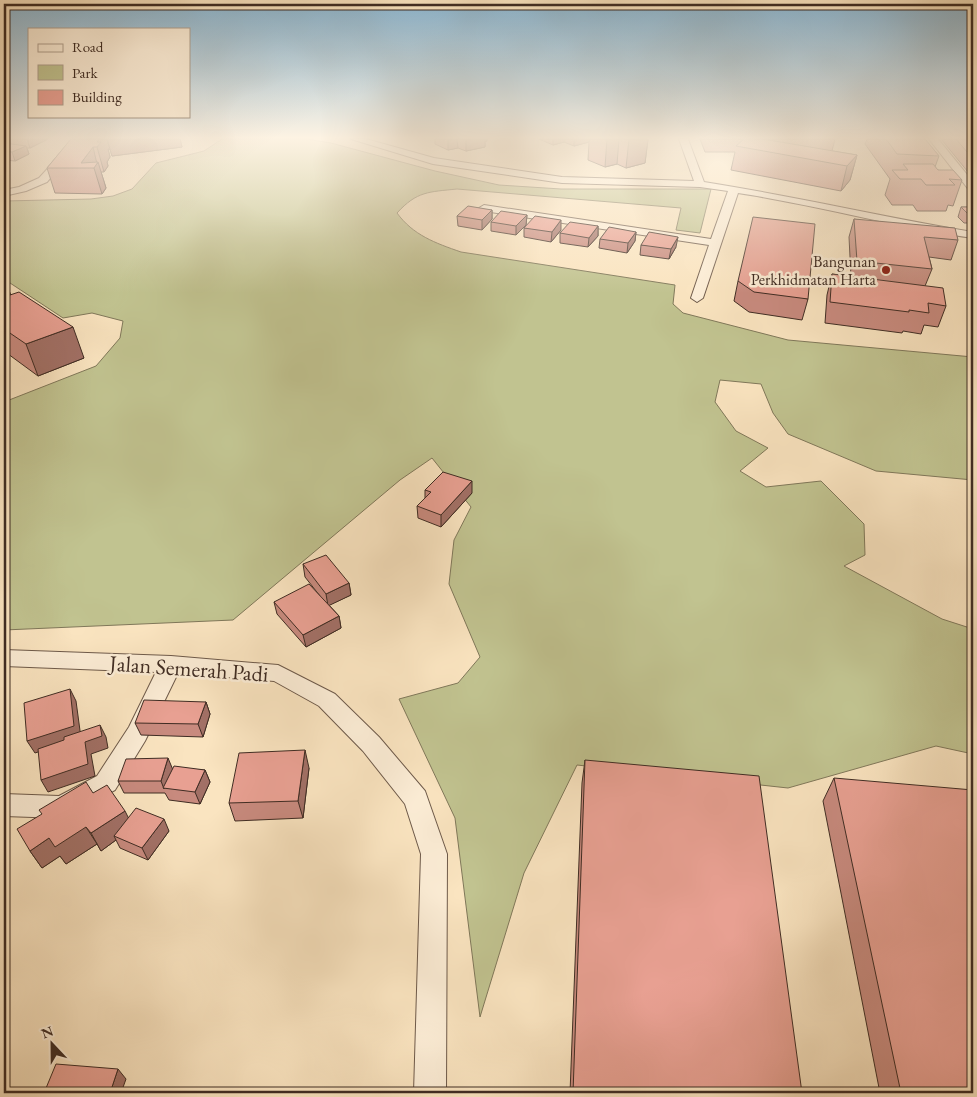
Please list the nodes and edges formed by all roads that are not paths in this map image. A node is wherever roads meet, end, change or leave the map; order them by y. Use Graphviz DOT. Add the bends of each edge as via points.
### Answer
graph roads {
  1 [pos="17,190"];
  2 [pos="734,190"];
  3 [pos="740,190"];
  4 [pos="4,193"];
  5 [pos="484,208"];
  6 [pos="973,235"];
  7 [pos="716,243"];
  8 [pos="697,298"];
  9 [pos="4,658"];
  10 [pos="171,664"];
  11 [pos="4,804"];
  12 [pos="430,1093"];
  1 -- 4 [label="street"];
  2 -- 7 [label="street"];
  3 -- 6 [label="street"];
  5 -- 7 [label="street"];
  7 -- 8 [label="street"];
  9 -- 10 [label="street, Jalan Semerah Padi"];
  10 -- 11 [label="street" via="137,734 106,783 62,807"];
  10 -- 12 [label="street, Jalan Semerah Padi" via="278,673 326,700 370,744 416,798 434,854"];
}
